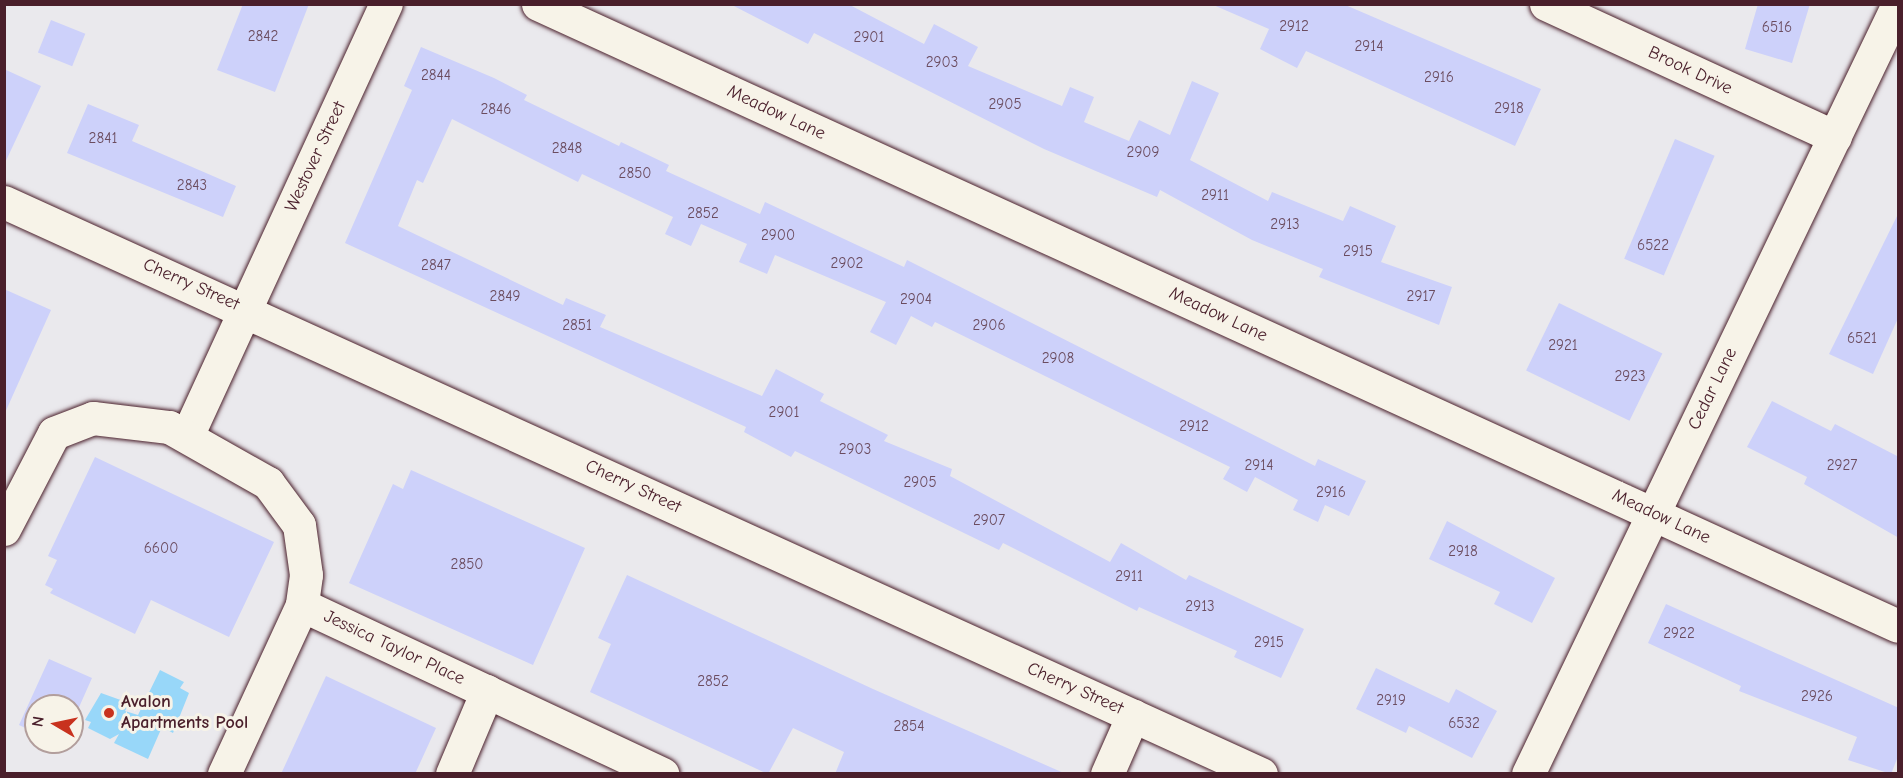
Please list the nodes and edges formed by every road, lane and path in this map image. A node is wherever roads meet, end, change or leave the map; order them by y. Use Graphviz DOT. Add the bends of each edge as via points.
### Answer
graph roads {
  1 [pos="386,4"];
  2 [pos="538,4"];
  3 [pos="1546,4"];
  4 [pos="1898,4"];
  5 [pos="1835,137"];
  6 [pos="4,202"];
  7 [pos="246,310"];
  8 [pos="187,436"];
  9 [pos="15,477"];
  10 [pos="1654,513"];
  11 [pos="4,529"];
  12 [pos="302,605"];
  13 [pos="1899,626"];
  14 [pos="487,691"];
  15 [pos="1133,715"];
  16 [pos="224,774"];
  17 [pos="452,774"];
  18 [pos="662,774"];
  19 [pos="1107,774"];
  20 [pos="1261,774"];
  21 [pos="1528,774"];
  1 -- 7 [label="street, Westover Street"];
  2 -- 10 [label="street, Meadow Lane"];
  3 -- 5 [label="street, Brook Drive"];
  4 -- 5 [label="street, Cedar Lane"];
  5 -- 10 [label="street, Cedar Lane"];
  6 -- 7 [label="street, Cherry Street"];
  7 -- 8 [label="street, Westover Street"];
  7 -- 15 [label="street, Cherry Street"];
  8 -- 9 [label="street" via="132,420 93,418 54,433"];
  8 -- 12 [label="street" via="268,483 299,525 306,575"];
  9 -- 11 [label="street"];
  10 -- 13 [label="street, Meadow Lane"];
  10 -- 21 [label="street, Cedar Lane"];
  12 -- 14 [label="street, Jessica Taylor Place"];
  12 -- 16 [label="street"];
  14 -- 17 [label="street, Jessica Taylor Place"];
  14 -- 18 [label="street, Jessica Taylor Place"];
  15 -- 19 [label="street"];
  15 -- 20 [label="street, Cherry Street"];
}
